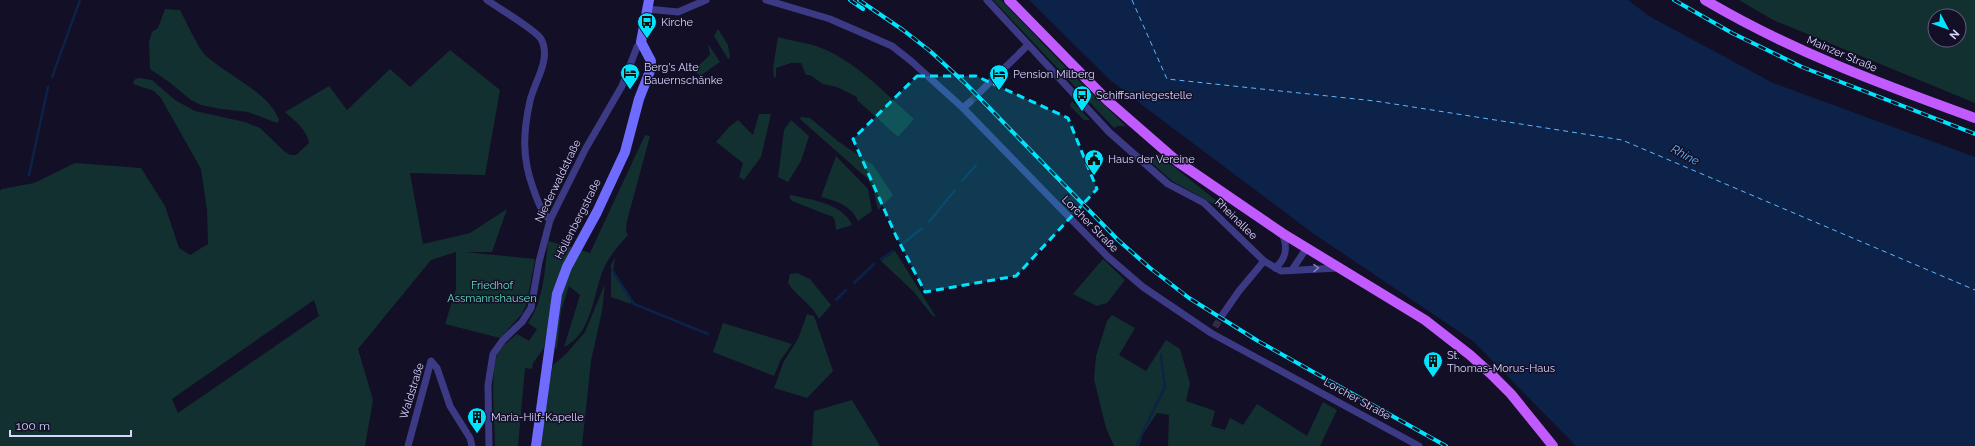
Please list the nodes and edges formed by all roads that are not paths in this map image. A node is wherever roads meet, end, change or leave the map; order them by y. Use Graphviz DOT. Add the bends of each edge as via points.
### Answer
graph roads {
  1 [pos="487,0"];
  2 [pos="706,0"];
  3 [pos="766,0"];
  4 [pos="987,0"];
  5 [pos="1009,0"];
  6 [pos="1705,0"];
  7 [pos="694,2"];
  8 [pos="648,5"];
  9 [pos="641,42"];
  10 [pos="1028,45"];
  11 [pos="981,91"];
  12 [pos="970,102"];
  13 [pos="962,108"];
  14 [pos="1975,118"];
  15 [pos="550,220"];
  16 [pos="1282,233"];
  17 [pos="1306,249"];
  18 [pos="1264,261"];
  19 [pos="1275,268"];
  20 [pos="1340,268"];
  21 [pos="1292,270"];
  22 [pos="1223,314"];
  23 [pos="408,446"];
  24 [pos="472,446"];
  25 [pos="489,446"];
  26 [pos="536,446"];
  27 [pos="1419,446"];
  28 [pos="1553,446"];
  1 -- 15 [label="street" via="536,33 544,46 544,57 530,100 524,146 527,173 538,201"];
  2 -- 7 [label="street"];
  3 -- 13 [label="street, Lorcher Straße" via="830,19 892,46"];
  4 -- 10 [label="street, Rheinallee"];
  5 -- 16 [label="main road" via="1108,101 1178,162"];
  6 -- 14 [label="main road, Mainzer Straße" via="1763,32 1824,61"];
  7 -- 8 [label="street" via="678,12"];
  8 -- 9 [label="main road"];
  9 -- 15 [label="street, Niederwaldstraße" via="622,86 586,148"];
  9 -- 26 [label="main road, Höllenbergstraße" via="651,64 628,144 597,212 566,267 557,294"];
  10 -- 11 [label="street"];
  10 -- 18 [label="street, Rheinallee" via="1114,136 1168,184 1204,203"];
  12 -- 13 [label="street"];
  13 -- 27 [label="street, Lorcher Straße" via="1108,257 1143,287 1213,330"];
  15 -- 25 [label="street, Niederwaldstraße" via="531,308 522,322 496,349 491,360 488,385"];
  16 -- 17 [label="main road"];
  16 -- 19 [label="street" via="1287,250 1282,262"];
  17 -- 20 [label="main road"];
  17 -- 21 [label="street"];
  18 -- 19 [label="street, Rheinallee"];
  18 -- 22 [label="street"];
  19 -- 21 [label="street, Rheinallee" via="1281,271"];
  21 -- 20 [label="street, Rheinallee, one-way"];
  20 -- 28 [label="main road" via="1425,320 1470,354 1511,394"];
  23 -- 24 [label="street, Waldstraße" via="431,361 437,368 450,406 470,438"];
}
